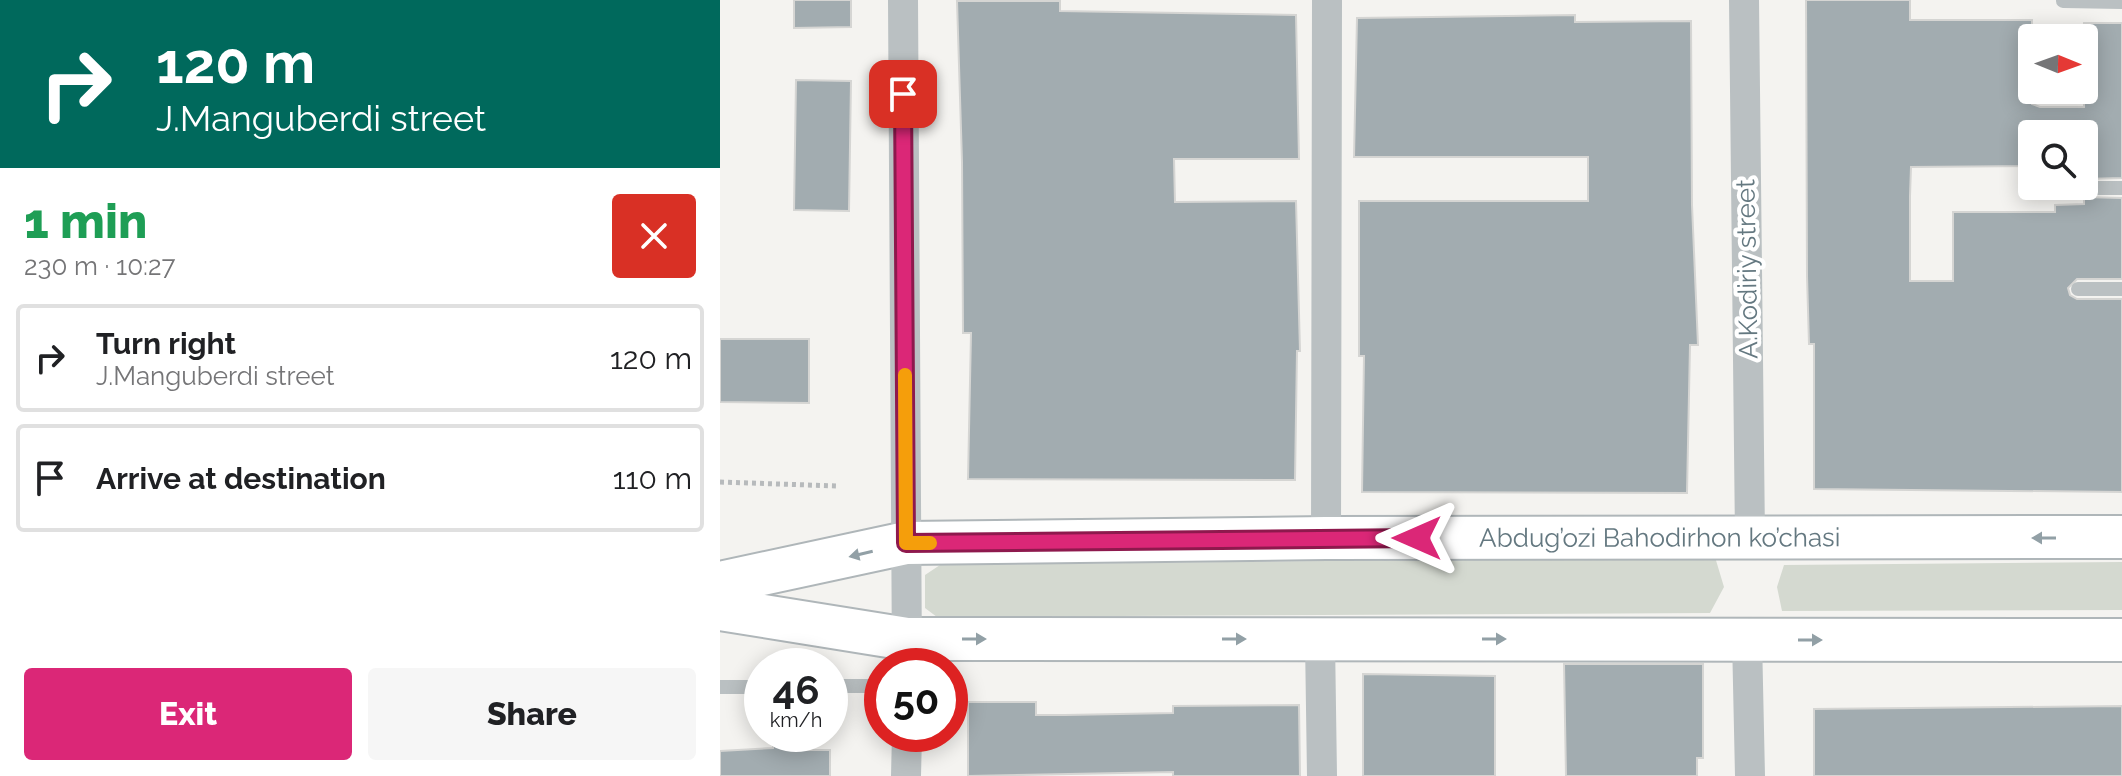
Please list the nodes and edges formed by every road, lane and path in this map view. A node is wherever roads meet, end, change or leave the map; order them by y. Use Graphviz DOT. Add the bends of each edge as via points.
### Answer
graph roads {
  1 [pos="903,0"];
  2 [pos="1327,0"];
  3 [pos="1744,0"];
  4 [pos="2063,1"];
  5 [pos="2122,2"];
  6 [pos="2098,188"];
  7 [pos="2122,188"];
  8 [pos="2078,289"];
  9 [pos="2122,289"];
  10 [pos="720,482"];
  11 [pos="837,486"];
  12 [pos="2122,537"];
  13 [pos="1326,538"];
  14 [pos="1750,538"];
  15 [pos="906,543"];
  16 [pos="720,583"];
  17 [pos="720,609"];
  18 [pos="1747,638"];
  19 [pos="1320,640"];
  20 [pos="2122,640"];
  21 [pos="890,648"];
  22 [pos="907,648"];
  23 [pos="968,650"];
  24 [pos="720,687"];
  25 [pos="744,687"];
  26 [pos="907,752"];
  27 [pos="906,776"];
  28 [pos="1322,776"];
  29 [pos="1750,776"];
  1 -- 15 [label="street"];
  2 -- 13 [label="street"];
  3 -- 14 [label="street, A.Kodiriy street"];
  4 -- 5 [label="lane"];
  6 -- 7 [label="lane"];
  8 -- 9 [label="lane"];
  10 -- 11 [label="path"];
  12 -- 14 [label="main road, Abdug’ozi Bahodirhon ko’chasi, one-way"];
  13 -- 14 [label="main road, Abdug’ozi Bahodirhon ko’chasi"];
  13 -- 15 [label="main road, Abdug’ozi Bahodirhon ko’chasi"];
  15 -- 16 [label="main road, Abdug’ozi Bahodirhon ko’chasi, one-way"];
  15 -- 22 [label="street"];
  17 -- 21 [label="main road"];
  19 -- 18 [label="main road, one-way"];
  18 -- 20 [label="main road, one-way"];
  18 -- 29 [label="street"];
  23 -- 19 [label="main road, one-way"];
  19 -- 28 [label="street"];
  24 -- 25 [label="lane"];
  26 -- 27 [label="street"];
}
